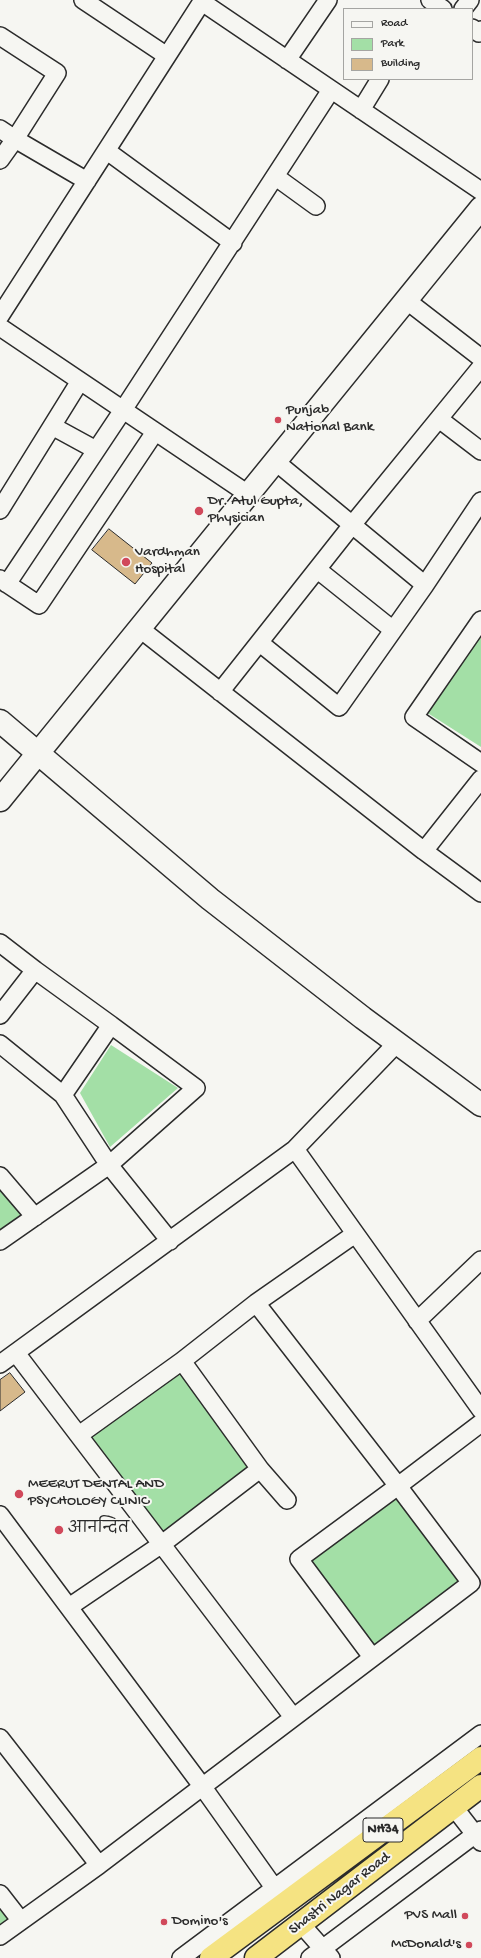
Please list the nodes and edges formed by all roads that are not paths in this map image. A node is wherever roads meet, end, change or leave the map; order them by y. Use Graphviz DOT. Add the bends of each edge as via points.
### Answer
graph roads {
  1 [pos="84,0"];
  2 [pos="328,0"];
  3 [pos="429,0"];
  4 [pos="470,0"];
  5 [pos="203,1"];
  6 [pos="441,8"];
  7 [pos="464,8"];
  8 [pos="473,29"];
  9 [pos="481,30"];
  10 [pos="0,36"];
  11 [pos="167,56"];
  12 [pos="287,60"];
  13 [pos="379,80"];
  14 [pos="331,90"];
  15 [pos="361,110"];
  16 [pos="0,129"];
  17 [pos="15,139"];
  18 [pos="107,151"];
  19 [pos="0,160"];
  20 [pos="276,177"];
  21 [pos="87,181"];
  22 [pos="481,191"];
  23 [pos="316,206"];
  24 [pos="477,220"];
  25 [pos="232,243"];
  26 [pos="406,300"];
  27 [pos="0,316"];
  28 [pos="0,327"];
  29 [pos="481,358"];
  30 [pos="481,367"];
  31 [pos="80,381"];
  32 [pos="123,410"];
  33 [pos="439,419"];
  34 [pos="52,426"];
  35 [pos="155,432"];
  36 [pos="96,450"];
  37 [pos="481,451"];
  38 [pos="276,462"];
  39 [pos="248,494"];
  40 [pos="481,501"];
  41 [pos="0,510"];
  42 [pos="352,525"];
  43 [pos="318,570"];
  44 [pos="4,581"];
  45 [pos="424,585"];
  46 [pos="481,620"];
  47 [pos="139,628"];
  48 [pos="393,630"];
  49 [pos="260,643"];
  50 [pos="220,692"];
  51 [pos="0,721"];
  52 [pos="38,752"];
  53 [pos="481,763"];
  54 [pos="481,779"];
  55 [pos="0,800"];
  56 [pos="424,851"];
  57 [pos="481,893"];
  58 [pos="0,943"];
  59 [pos="35,970"];
  60 [pos="0,1015"];
  61 [pos="111,1025"];
  62 [pos="397,1043"];
  63 [pos="0,1044"];
  64 [pos="63,1095"];
  65 [pos="481,1105"];
  66 [pos="295,1149"];
  67 [pos="109,1165"];
  68 [pos="0,1176"];
  69 [pos="35,1217"];
  70 [pos="355,1234"];
  71 [pos="0,1241"];
  72 [pos="170,1241"];
  73 [pos="481,1260"];
  74 [pos="256,1303"];
  75 [pos="418,1321"];
  76 [pos="16,1353"];
  77 [pos="182,1361"];
  78 [pos="0,1364"];
  79 [pos="481,1410"];
  80 [pos="481,1423"];
  81 [pos="79,1435"];
  82 [pos="260,1469"];
  83 [pos="398,1486"];
  84 [pos="287,1500"];
  85 [pos="0,1515"];
  86 [pos="162,1544"];
  87 [pos="69,1607"];
  88 [pos="372,1657"];
  89 [pos="293,1717"];
  90 [pos="481,1734"];
  91 [pos="0,1738"];
  92 [pos="481,1758"];
  93 [pos="202,1786"];
  94 [pos="481,1786"];
  95 [pos="439,1789"];
  96 [pos="453,1806"];
  97 [pos="479,1836"];
  98 [pos="99,1865"];
  99 [pos="0,1894"];
  100 [pos="280,1896"];
  101 [pos="21,1921"];
  102 [pos="302,1924"];
  103 [pos="0,1936"];
  104 [pos="321,1955"];
  105 [pos="181,1958"];
  106 [pos="211,1958"];
  107 [pos="256,1958"];
  1 -- 11 [label="street"];
  2 -- 12 [label="street"];
  3 -- 6 [label="street"];
  4 -- 7 [label="street"];
  5 -- 11 [label="street"];
  5 -- 12 [label="street"];
  8 -- 9 [label="street" via="479,33"];
  10 -- 17 [label="street" via="57,73"];
  11 -- 18 [label="street"];
  12 -- 14 [label="street"];
  13 -- 15 [label="street"];
  14 -- 15 [label="street"];
  14 -- 20 [label="street"];
  15 -- 22 [label="street"];
  16 -- 17 [label="street"];
  17 -- 19 [label="street"];
  17 -- 21 [label="street"];
  18 -- 21 [label="street"];
  18 -- 25 [label="street"];
  20 -- 23 [label="street"];
  20 -- 25 [label="street"];
  21 -- 27 [label="street"];
  24 -- 26 [label="street"];
  25 -- 32 [label="street"];
  26 -- 29 [label="street"];
  26 -- 38 [label="street"];
  28 -- 31 [label="street"];
  30 -- 33 [label="street"];
  31 -- 32 [label="street"];
  31 -- 34 [label="street"];
  32 -- 35 [label="street"];
  32 -- 36 [label="street"];
  33 -- 37 [label="street"];
  33 -- 42 [label="street"];
  34 -- 36 [label="street"];
  34 -- 41 [label="street"];
  35 -- 39 [label="street"];
  35 -- 44 [label="street" via="39,605"];
  36 -- 44 [label="street"];
  38 -- 39 [label="street"];
  38 -- 42 [label="street"];
  39 -- 47 [label="street"];
  40 -- 45 [label="street"];
  42 -- 43 [label="street"];
  42 -- 45 [label="street"];
  43 -- 48 [label="street"];
  43 -- 49 [label="street"];
  45 -- 48 [label="street"];
  46 -- 53 [label="street" via="414,717"];
  47 -- 50 [label="street"];
  47 -- 52 [label="street"];
  48 -- 49 [label="street" via="339,707"];
  49 -- 50 [label="street"];
  50 -- 56 [label="street"];
  51 -- 52 [label="street"];
  52 -- 55 [label="street"];
  52 -- 62 [label="street" via="210,899"];
  54 -- 56 [label="street"];
  56 -- 57 [label="street"];
  58 -- 59 [label="street"];
  59 -- 60 [label="street"];
  59 -- 61 [label="street"];
  61 -- 64 [label="street"];
  61 -- 67 [label="street" via="196,1088"];
  62 -- 65 [label="street"];
  62 -- 66 [label="street"];
  63 -- 64 [label="street"];
  64 -- 67 [label="street"];
  66 -- 70 [label="street"];
  66 -- 72 [label="street"];
  67 -- 69 [label="street"];
  67 -- 72 [label="street"];
  68 -- 69 [label="street"];
  69 -- 71 [label="street"];
  70 -- 74 [label="street"];
  70 -- 75 [label="street"];
  72 -- 76 [label="street"];
  73 -- 75 [label="street"];
  74 -- 77 [label="street"];
  74 -- 83 [label="street"];
  75 -- 79 [label="street"];
  76 -- 78 [label="street"];
  76 -- 81 [label="street"];
  77 -- 81 [label="street"];
  77 -- 82 [label="street"];
  80 -- 83 [label="street"];
  81 -- 86 [label="street"];
  82 -- 84 [label="street"];
  82 -- 86 [label="street"];
  83 -- 88 [label="street" via="471,1582"];
  83 -- 88 [label="street" via="299,1559"];
  85 -- 87 [label="street"];
  86 -- 87 [label="street"];
  86 -- 89 [label="street"];
  87 -- 93 [label="street"];
  88 -- 89 [label="street"];
  89 -- 93 [label="street"];
  90 -- 100 [label="street"];
  91 -- 98 [label="street"];
  92 -- 95 [label="highway, NH34"];
  93 -- 98 [label="street"];
  93 -- 100 [label="street"];
  94 -- 96 [label="highway, Shastri Nagar Road / NH34"];
  95 -- 96 [label="highway"];
  95 -- 100 [label="highway, NH34"];
  96 -- 97 [label="street"];
  96 -- 102 [label="highway, Shastri Nagar Road / NH34"];
  97 -- 104 [label="street"];
  98 -- 101 [label="street"];
  99 -- 101 [label="street"];
  100 -- 102 [label="highway"];
  100 -- 105 [label="street"];
  100 -- 106 [label="highway, NH34"];
  101 -- 103 [label="street"];
  102 -- 104 [label="street"];
  102 -- 107 [label="highway, Shastri Nagar Road / NH34"];
}
